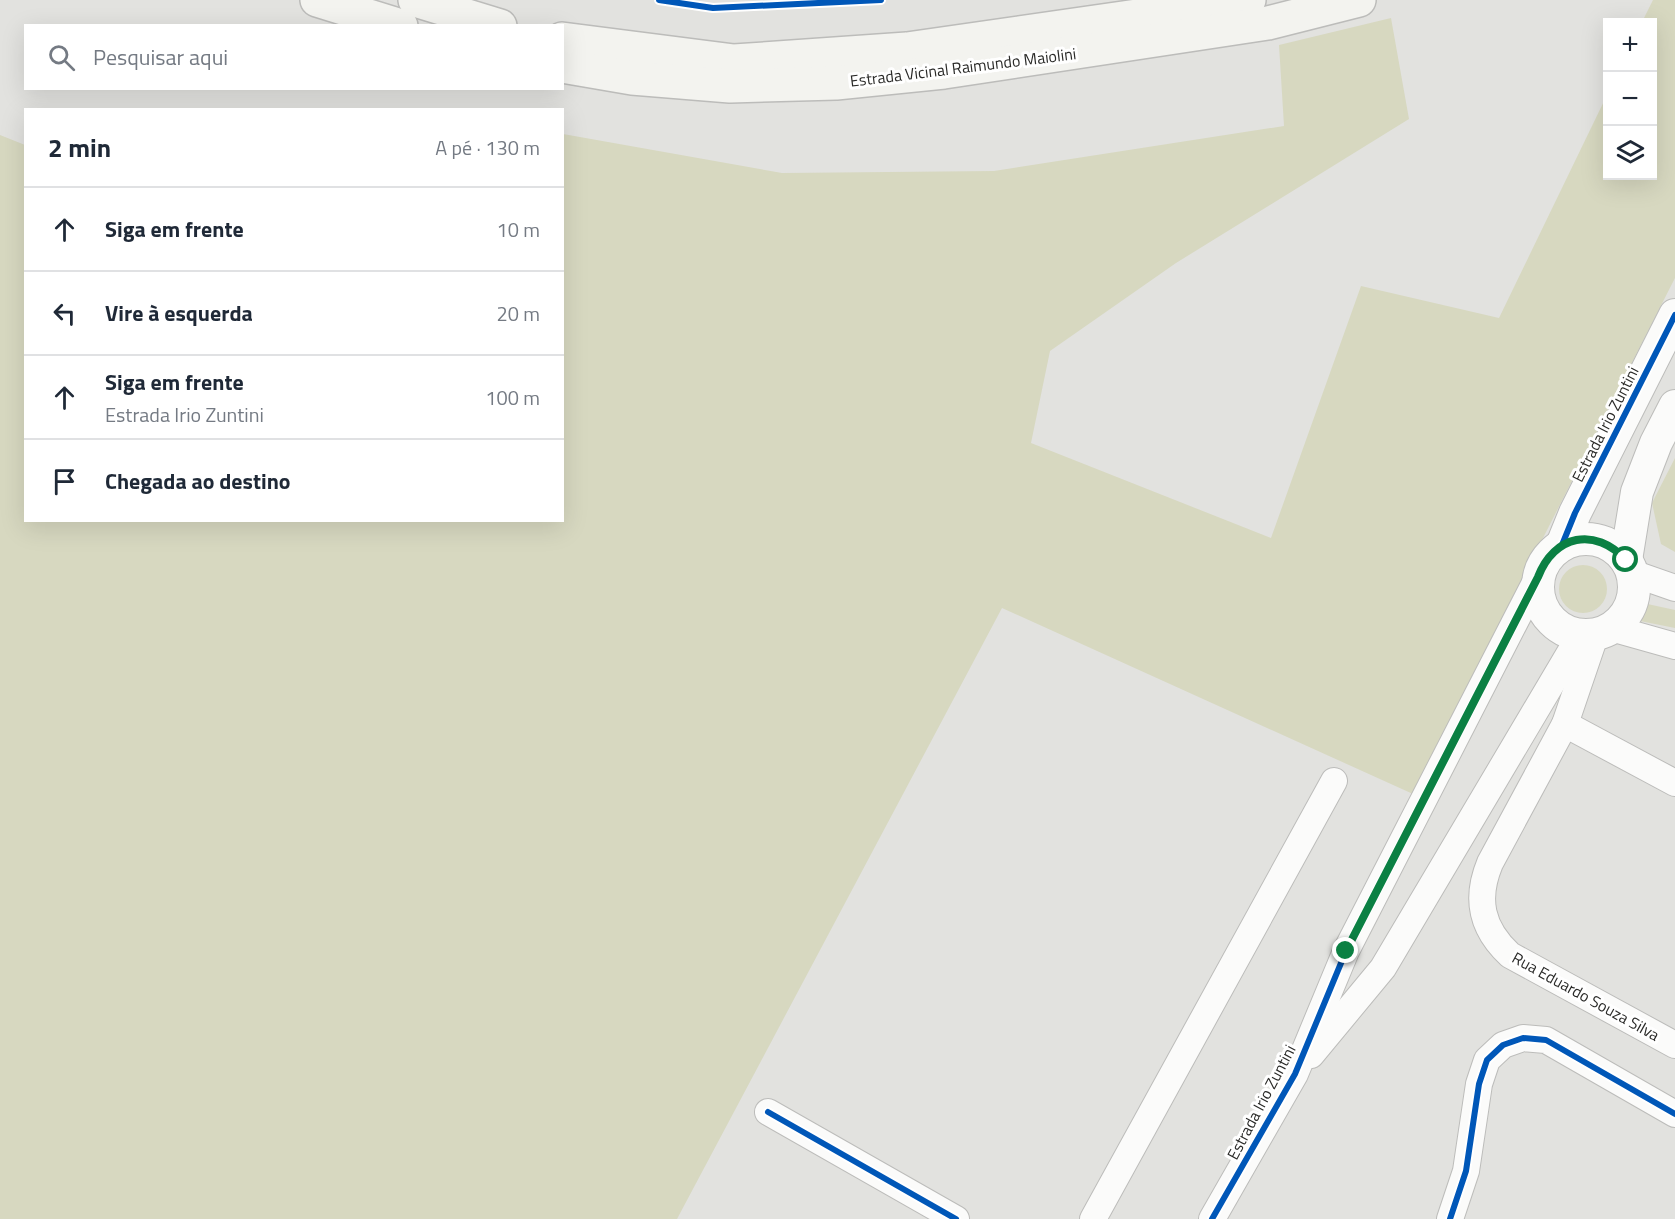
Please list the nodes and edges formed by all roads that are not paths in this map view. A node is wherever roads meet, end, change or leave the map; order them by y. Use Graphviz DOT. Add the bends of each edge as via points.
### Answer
graph roads {
  1 [pos="317,0"];
  2 [pos="415,0"];
  3 [pos="1249,0"];
  4 [pos="1359,0"];
  5 [pos="395,24"];
  6 [pos="493,24"];
  7 [pos="564,39"];
  8 [pos="564,66"];
  9 [pos="1675,315"];
  10 [pos="1675,406"];
  11 [pos="1562,545"];
  12 [pos="1629,567"];
  13 [pos="1538,577"];
  14 [pos="1675,588"];
  15 [pos="1596,632"];
  16 [pos="1675,646"];
  17 [pos="1565,724"];
  18 [pos="1334,781"];
  19 [pos="1675,783"];
  20 [pos="1675,1045"];
  21 [pos="1295,1074"];
  22 [pos="1671,1107"];
  23 [pos="768,1112"];
  24 [pos="956,1219"];
  25 [pos="1093,1219"];
  26 [pos="1212,1219"];
  27 [pos="1450,1219"];
  1 -- 5 [label="main road"];
  2 -- 6 [label="main road"];
  3 -- 7 [label="main road, Estrada Vicinal Raimundo Maiolini" via="908,49 734,61"];
  4 -- 8 [label="main road, Estrada Vicinal Raimundo Maiolini" via="1268,23 944,72 836,83 730,86 632,78"];
  9 -- 11 [label="street, Estrada Irio Zuntini"];
  10 -- 12 [label="street" via="1637,492"];
  11 -- 12 [label="street" via="1589,539 1604,542 1616,549"];
  11 -- 13 [label="street" via="1547,559"];
  12 -- 14 [label="street"];
  12 -- 15 [label="street" via="1634,589 1630,604 1623,617"];
  13 -- 15 [label="street" via="1538,593 1552,621 1565,630"];
  13 -- 21 [label="street, Estrada Irio Zuntini" via="1346,951"];
  15 -- 16 [label="street"];
  15 -- 17 [label="street"];
  15 -- 21 [label="street, Estrada Irio Zuntini" via="1383,968"];
  17 -- 19 [label="street"];
  17 -- 20 [label="street, Rua Eduardo Souza Silva" via="1490,863 1482,887 1483,913 1493,936 1510,955"];
  18 -- 25 [label="street"];
  21 -- 26 [label="street, Estrada Irio Zuntini"];
  22 -- 27 [label="street" via="1545,1040 1523,1038 1503,1045 1487,1060 1479,1084 1466,1171"];
  23 -- 24 [label="street"];
}
